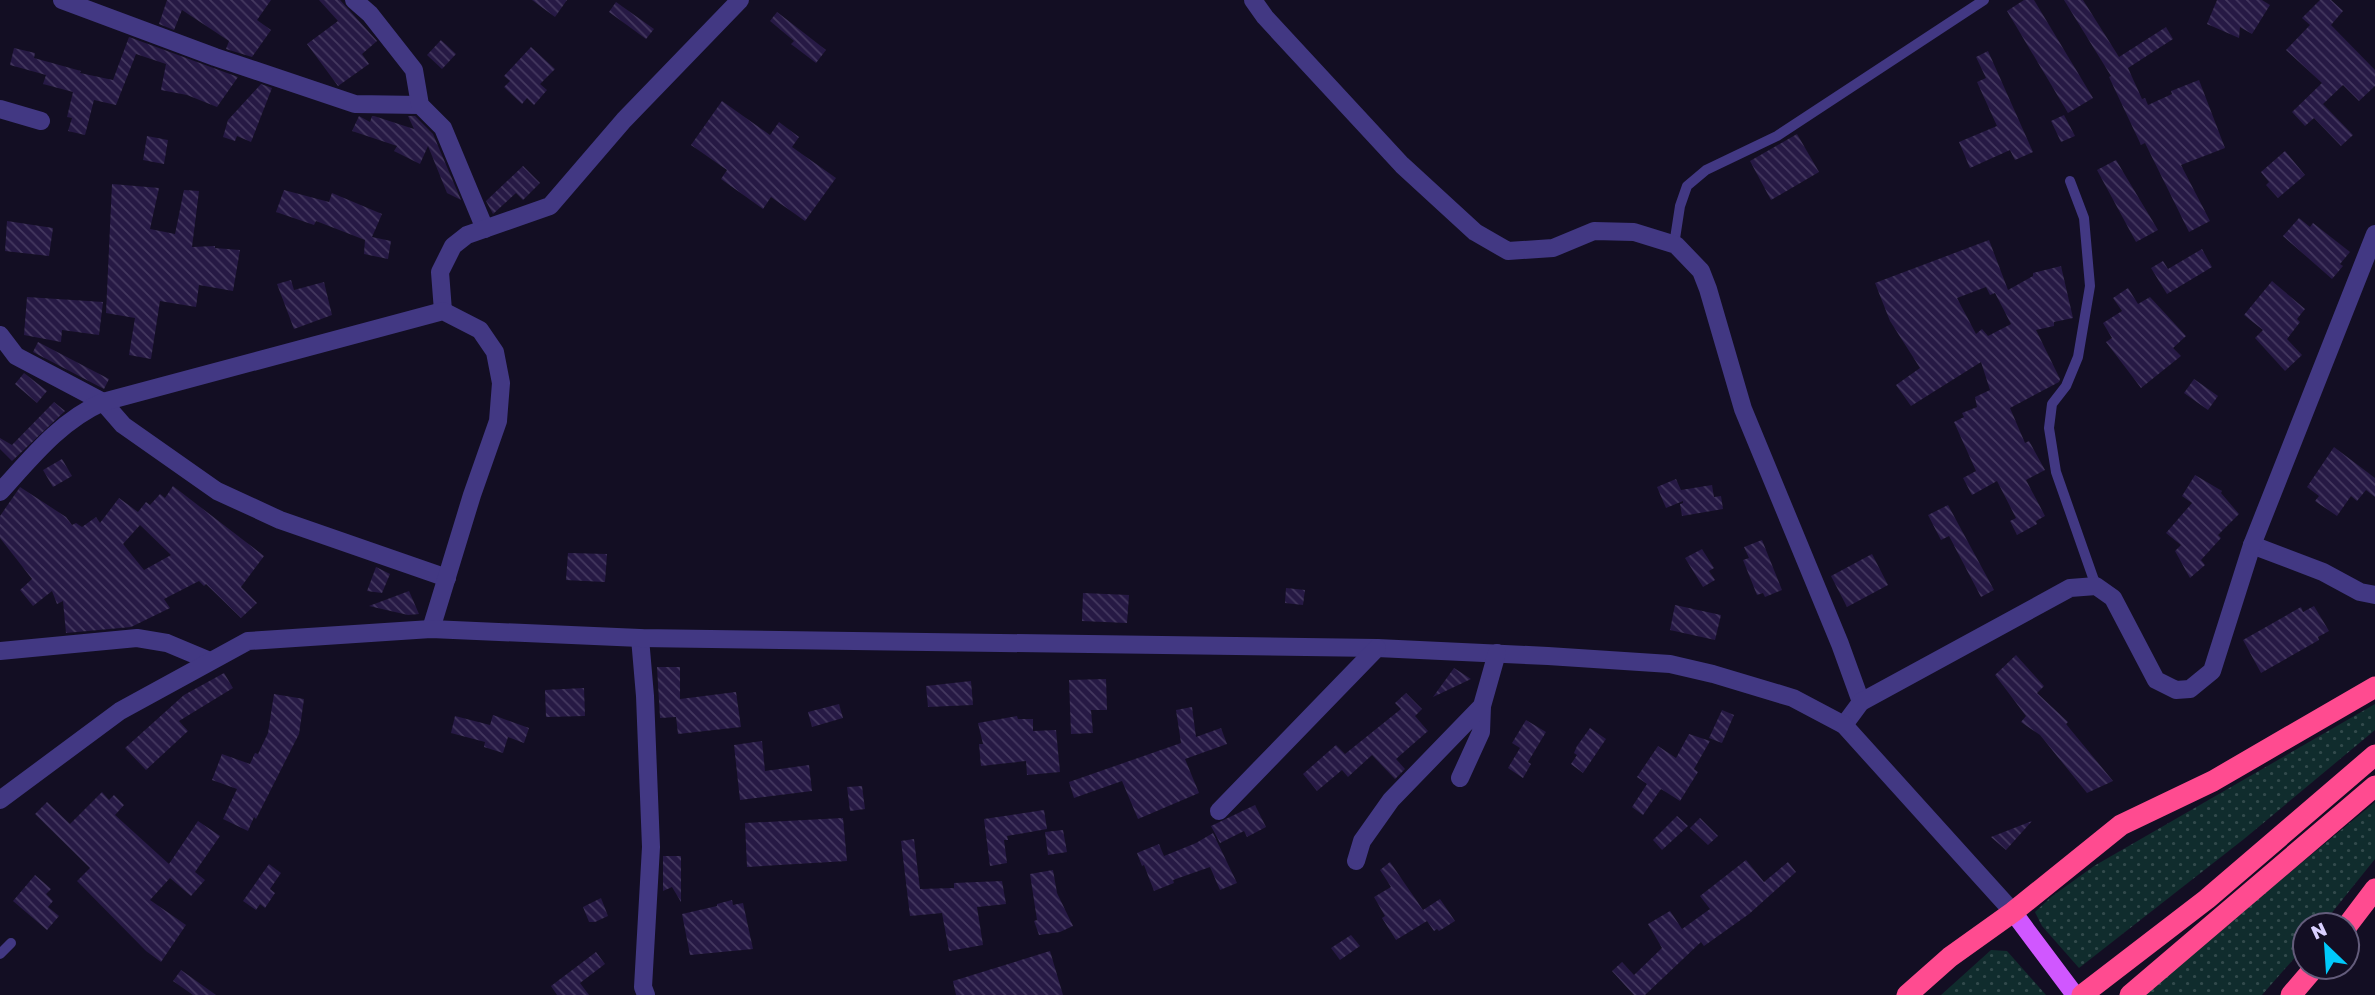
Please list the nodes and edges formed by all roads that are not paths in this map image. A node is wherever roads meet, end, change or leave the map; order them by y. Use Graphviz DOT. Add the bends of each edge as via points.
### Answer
graph roads {
  1 [pos="62,0"];
  2 [pos="354,0"];
  3 [pos="740,0"];
  4 [pos="1253,0"];
  5 [pos="1984,0"];
  6 [pos="1262,8"];
  7 [pos="420,105"];
  8 [pos="0,109"];
  9 [pos="41,121"];
  10 [pos="2070,181"];
  11 [pos="485,229"];
  12 [pos="2375,234"];
  13 [pos="1674,245"];
  14 [pos="443,311"];
  15 [pos="0,335"];
  16 [pos="103,402"];
  17 [pos="0,492"];
  18 [pos="2252,545"];
  19 [pos="447,578"];
  20 [pos="2096,586"];
  21 [pos="2375,595"];
  22 [pos="431,629"];
  23 [pos="640,638"];
  24 [pos="1377,648"];
  25 [pos="0,651"];
  26 [pos="1497,653"];
  27 [pos="211,661"];
  28 [pos="2375,687"];
  29 [pos="1861,702"];
  30 [pos="1482,706"];
  31 [pos="1844,725"];
  32 [pos="2375,755"];
  33 [pos="1460,778"];
  34 [pos="2375,786"];
  35 [pos="0,800"];
  36 [pos="1219,811"];
  37 [pos="1356,861"];
  38 [pos="2375,889"];
  39 [pos="2358,911"];
  40 [pos="2013,912"];
  41 [pos="10,943"];
  42 [pos="0,954"];
  43 [pos="2303,981"];
  44 [pos="641,993"];
  45 [pos="1907,995"];
  46 [pos="2075,995"];
  47 [pos="2082,995"];
  48 [pos="2130,995"];
  49 [pos="2291,995"];
  1 -- 7 [label="street" via="343,101"];
  2 -- 7 [label="street" via="414,70"];
  3 -- 11 [label="street" via="624,120 550,206"];
  4 -- 6 [label="street"];
  5 -- 13 [label="lane" via="1777,136 1706,170 1687,186"];
  6 -- 13 [label="street" via="1402,165 1475,232 1508,251 1553,248 1594,231 1634,232"];
  7 -- 11 [label="street" via="443,128"];
  8 -- 9 [label="street"];
  10 -- 20 [label="lane" via="2084,218 2090,286 2078,357 2066,386 2052,404 2049,428 2056,472"];
  11 -- 14 [label="street" via="453,246 440,272"];
  12 -- 18 [label="street"];
  13 -- 29 [label="street" via="1700,271 1708,289 1743,409"];
  14 -- 16 [label="street"];
  14 -- 19 [label="street" via="480,330 495,352 501,383 498,421"];
  15 -- 16 [label="street" via="16,356"];
  16 -- 17 [label="street" via="48,439"];
  16 -- 19 [label="street" via="123,425 217,491 280,520"];
  18 -- 20 [label="street" via="2212,671 2190,690 2176,690 2156,680 2113,598"];
  18 -- 21 [label="street"];
  19 -- 22 [label="street"];
  20 -- 29 [label="street" via="2070,588"];
  22 -- 23 [label="street"];
  22 -- 27 [label="street" via="248,640"];
  23 -- 24 [label="street"];
  23 -- 44 [label="street" via="651,847"];
  24 -- 26 [label="street"];
  24 -- 36 [label="street"];
  25 -- 27 [label="street" via="137,638 167,643"];
  26 -- 30 [label="street"];
  26 -- 31 [label="street" via="1670,664 1793,698"];
  27 -- 35 [label="street" via="120,710"];
  28 -- 40 [label="highway" via="2213,781 2121,825"];
  29 -- 31 [label="street"];
  30 -- 33 [label="street" via="1481,732"];
  30 -- 37 [label="street" via="1378,816"];
  31 -- 40 [label="street"];
  32 -- 47 [label="highway" via="2207,899"];
  34 -- 48 [label="highway"];
  38 -- 39 [label="highway"];
  40 -- 45 [label="highway"];
  40 -- 46 [label="main road"];
  41 -- 42 [label="lane"];
  43 -- 49 [label="highway"];
}
